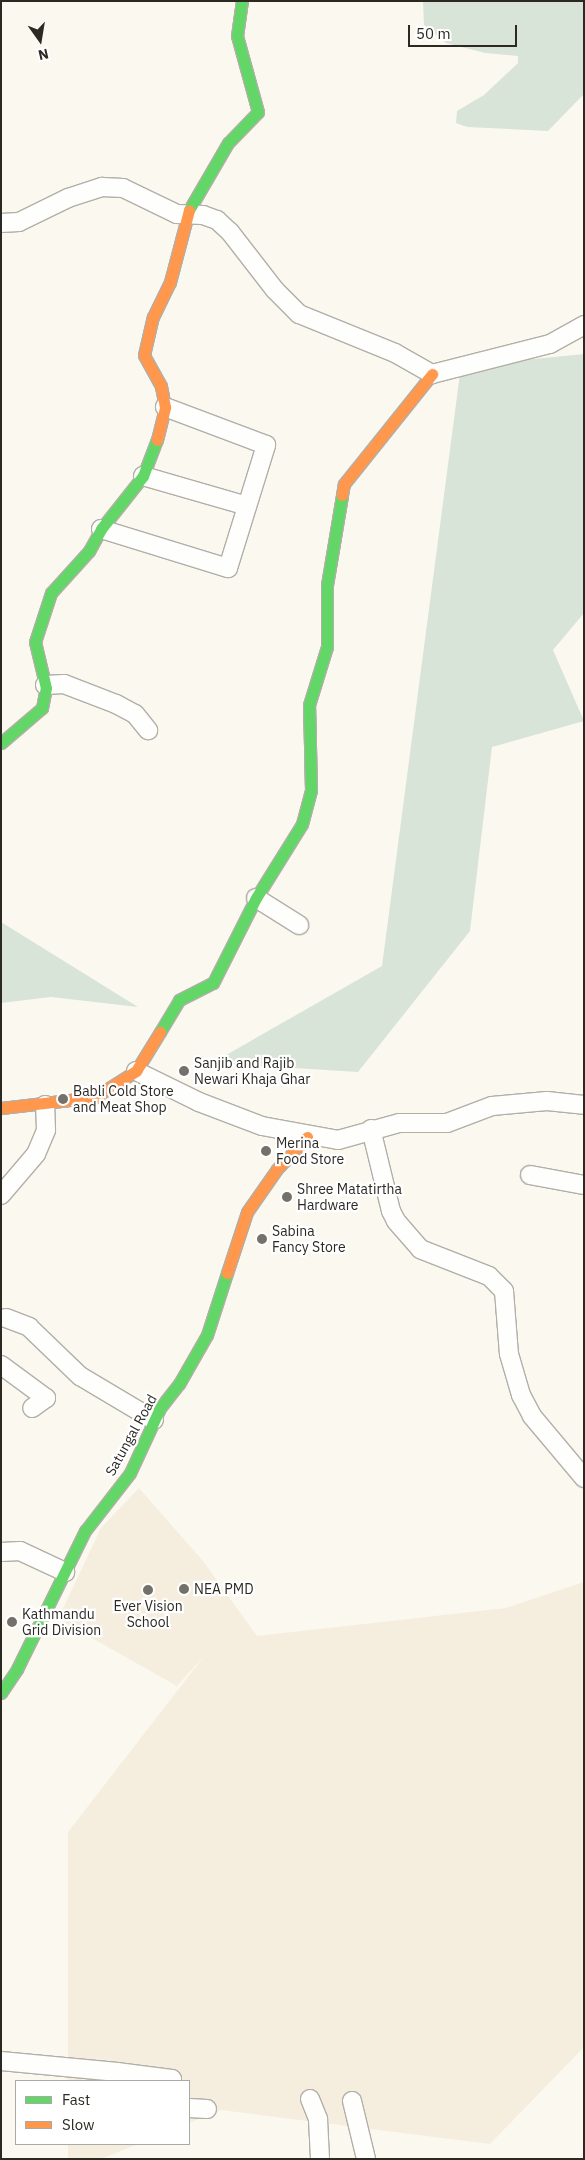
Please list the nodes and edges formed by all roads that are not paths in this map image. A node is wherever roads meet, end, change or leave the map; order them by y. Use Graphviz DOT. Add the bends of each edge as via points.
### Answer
graph roads {
  1 [pos="242,1"];
  2 [pos="186,215"];
  3 [pos="1,223"];
  4 [pos="584,325"];
  5 [pos="432,374"];
  6 [pos="165,407"];
  7 [pos="143,476"];
  8 [pos="248,506"];
  9 [pos="101,529"];
  10 [pos="45,685"];
  11 [pos="148,730"];
  12 [pos="1,742"];
  13 [pos="256,898"];
  14 [pos="299,925"];
  15 [pos="136,1071"];
  16 [pos="45,1104"];
  17 [pos="584,1105"];
  18 [pos="1,1108"];
  19 [pos="371,1129"];
  20 [pos="307,1137"];
  21 [pos="530,1175"];
  22 [pos="584,1184"];
  23 [pos="1,1195"];
  24 [pos="6,1318"];
  25 [pos="1,1365"];
  26 [pos="32,1408"];
  27 [pos="154,1420"];
  28 [pos="584,1478"];
  29 [pos="1,1552"];
  30 [pos="65,1572"];
  31 [pos="1,1693"];
  32 [pos="1,2061"];
  33 [pos="86,2076"];
  34 [pos="172,2080"];
  35 [pos="310,2098"];
  36 [pos="352,2101"];
  37 [pos="190,2108"];
  38 [pos="207,2109"];
  39 [pos="320,2159"];
  40 [pos="366,2159"];
  1 -- 2 [label="street" via="237,36 258,112 228,144"];
  2 -- 3 [label="street" via="177,214 123,188 102,187 68,198 19,222"];
  2 -- 5 [label="street" via="203,215 217,220 299,314 395,353"];
  2 -- 6 [label="street" via="170,282 153,316 144,355 161,386"];
  4 -- 5 [label="street" via="550,344"];
  5 -- 13 [label="street" via="344,484 327,585 327,647 309,705 311,790 302,824"];
  6 -- 7 [label="street" via="162,426"];
  6 -- 8 [label="street" via="266,446"];
  7 -- 8 [label="street"];
  7 -- 9 [label="street"];
  8 -- 9 [label="street" via="228,568"];
  9 -- 10 [label="street" via="89,551 51,593 39,623 35,642"];
  10 -- 11 [label="street" via="64,684 116,704 135,714"];
  10 -- 12 [label="street" via="42,708"];
  13 -- 14 [label="street"];
  13 -- 15 [label="street" via="213,983 179,1000"];
  15 -- 16 [label="street" via="95,1097"];
  15 -- 20 [label="street" via="199,1102 262,1126"];
  16 -- 18 [label="street"];
  16 -- 23 [label="street" via="46,1130 36,1154"];
  17 -- 19 [label="street" via="546,1101 492,1106 447,1123 399,1123"];
  19 -- 20 [label="street" via="338,1140"];
  19 -- 28 [label="street" via="396,1221 420,1249 489,1276 504,1291 509,1354 521,1395 532,1416"];
  20 -- 27 [label="street, Satungal Road" via="277,1169 247,1212 208,1335"];
  21 -- 22 [label="street"];
  24 -- 27 [label="street" via="29,1327 80,1376"];
  25 -- 26 [label="street" via="46,1398"];
  27 -- 30 [label="street, Satungal Road" via="130,1473 85,1531"];
  29 -- 30 [label="street" via="20,1551"];
  30 -- 31 [label="street, Satungal Road"];
  32 -- 33 [label="street"];
  33 -- 34 [label="street"];
  35 -- 39 [label="street" via="318,2119"];
  36 -- 40 [label="street"];
  37 -- 38 [label="street"];
}
